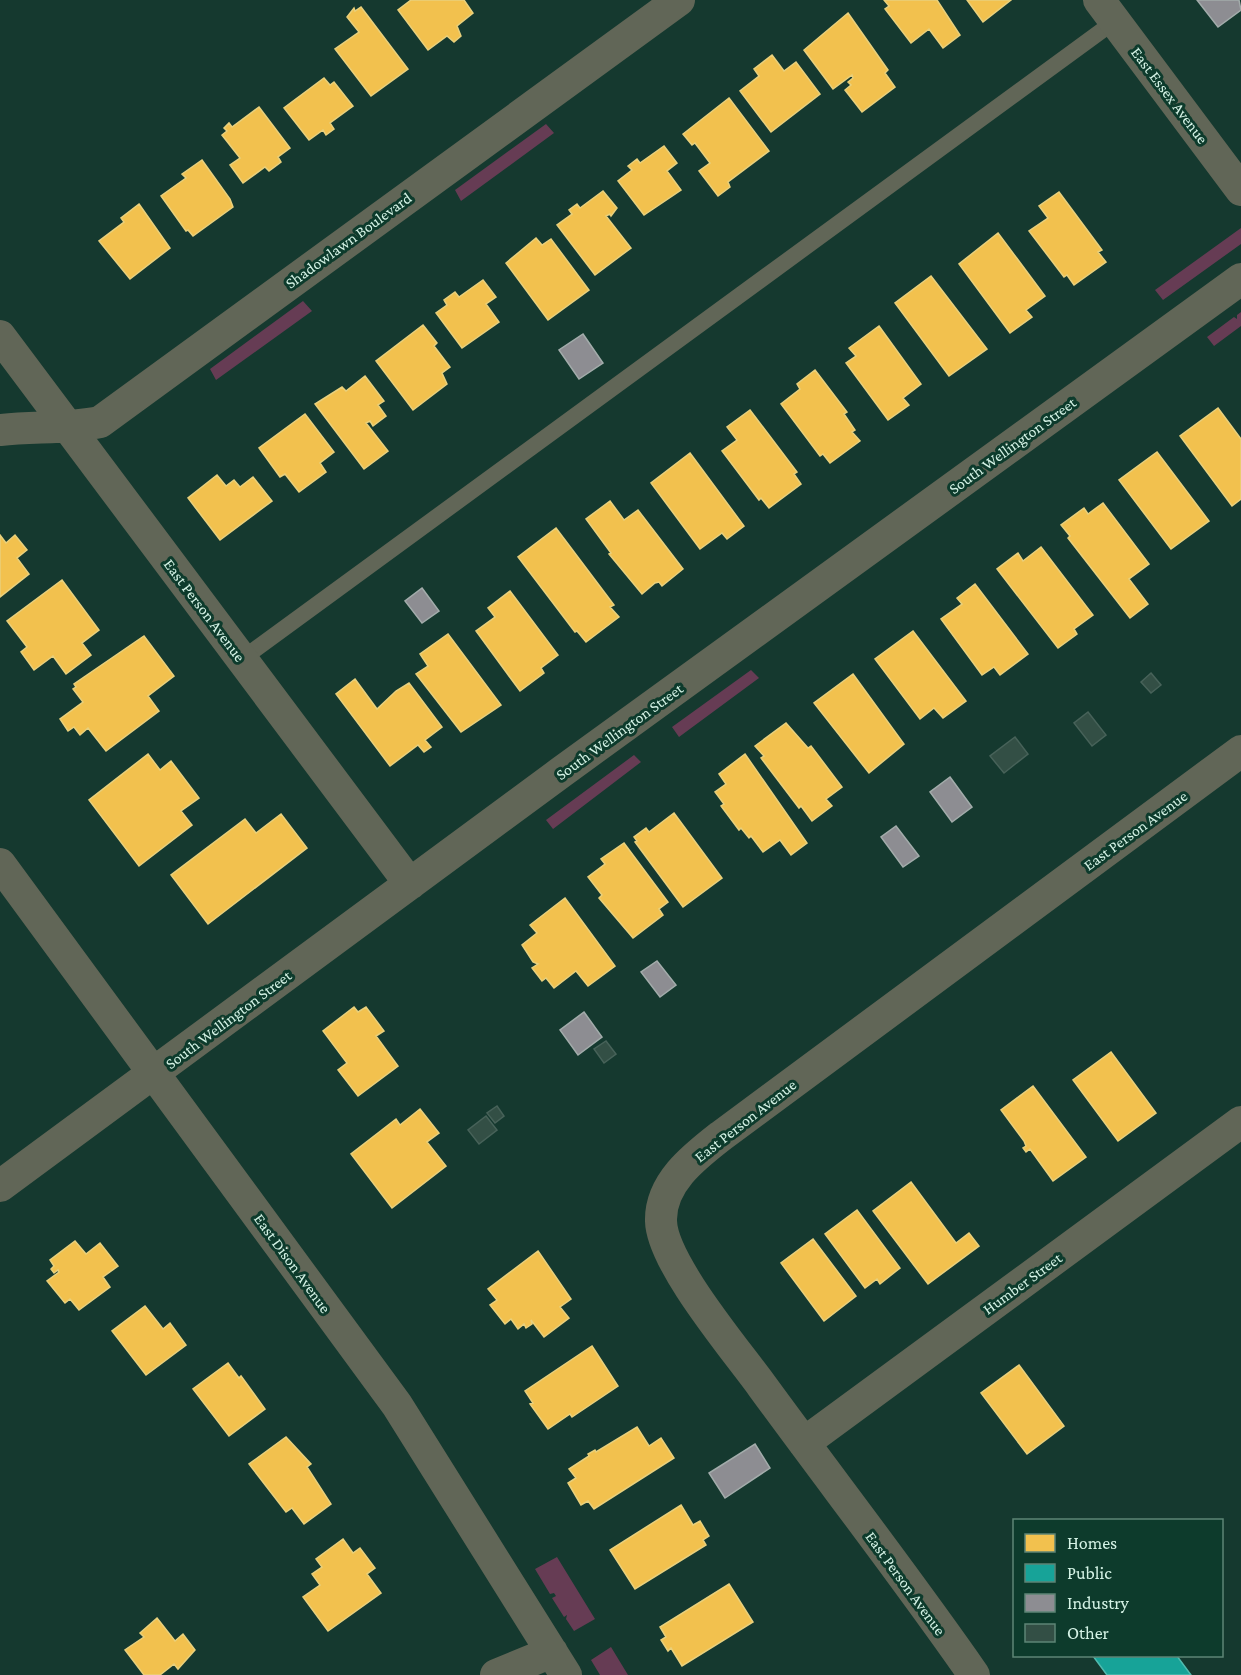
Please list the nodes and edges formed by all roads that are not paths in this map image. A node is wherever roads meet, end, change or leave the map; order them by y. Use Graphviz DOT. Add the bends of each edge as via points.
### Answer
graph roads {
  1 [pos="678,0"];
  2 [pos="1107,10"];
  3 [pos="1241,190"];
  4 [pos="1241,279"];
  5 [pos="0,336"];
  6 [pos="70,429"];
  7 [pos="0,430"];
  8 [pos="242,659"];
  9 [pos="1241,751"];
  10 [pos="0,864"];
  11 [pos="410,884"];
  12 [pos="154,1074"];
  13 [pos="1241,1122"];
  14 [pos="0,1186"];
  15 [pos="804,1443"];
  16 [pos="559,1664"];
  17 [pos="496,1675"];
  18 [pos="974,1675"];
  1 -- 6 [label="street, Shadowlawn Boulevard" via="100,422"];
  2 -- 3 [label="street, East Essex Avenue"];
  2 -- 8 [label="lane"];
  4 -- 11 [label="street, South Wellington Street"];
  5 -- 6 [label="street, East Person Avenue"];
  6 -- 7 [label="street, Shadowlawn Boulevard" via="30,426"];
  6 -- 8 [label="street, East Person Avenue"];
  8 -- 11 [label="street, East Person Avenue"];
  9 -- 15 [label="street, East Person Avenue" via="721,1136 677,1175 663,1200 664,1240 704,1306"];
  10 -- 12 [label="street, East Dison Avenue"];
  11 -- 12 [label="street, South Wellington Street"];
  12 -- 14 [label="street, South Wellington Street"];
  12 -- 16 [label="street, East Dison Avenue" via="397,1404"];
  13 -- 15 [label="street, Humber Street"];
  15 -- 18 [label="street, East Person Avenue"];
  16 -- 17 [label="street"];
}
